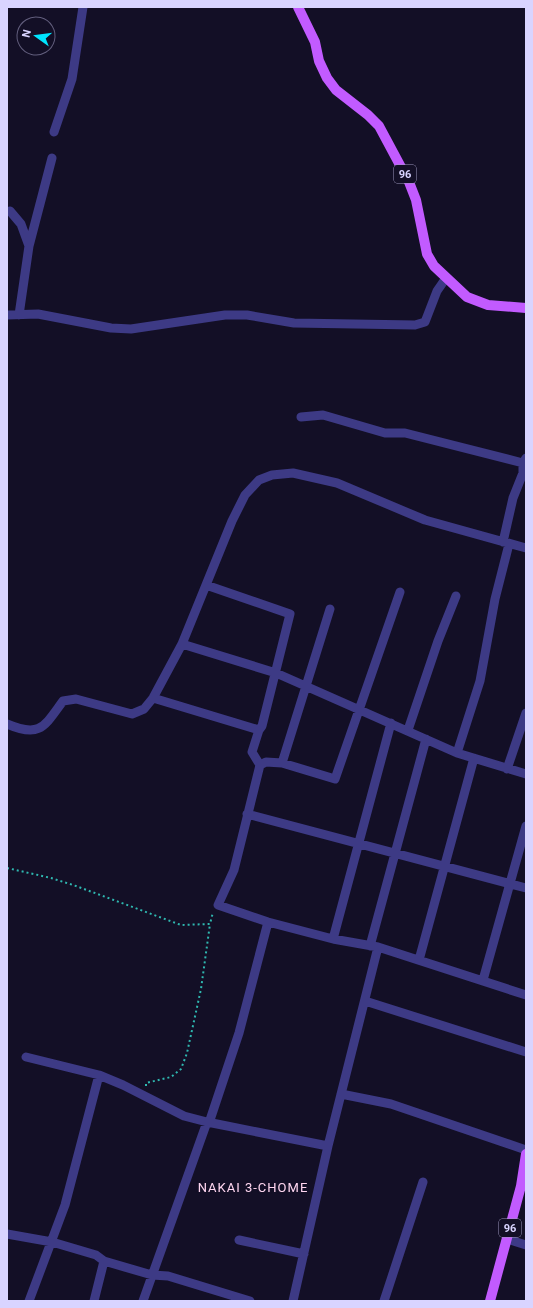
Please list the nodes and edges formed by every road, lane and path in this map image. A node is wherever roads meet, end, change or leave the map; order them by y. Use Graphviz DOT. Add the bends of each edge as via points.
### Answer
graph roads {
  1 [pos="83,7"];
  2 [pos="298,7"];
  3 [pos="54,132"];
  4 [pos="52,158"];
  5 [pos="10,211"];
  6 [pos="29,246"];
  7 [pos="446,278"];
  8 [pos="526,308"];
  9 [pos="7,315"];
  10 [pos="19,315"];
  11 [pos="301,417"];
  12 [pos="525,460"];
  13 [pos="524,473"];
  14 [pos="506,543"];
  15 [pos="526,548"];
  16 [pos="206,585"];
  17 [pos="400,592"];
  18 [pos="456,596"];
  19 [pos="330,609"];
  20 [pos="182,644"];
  21 [pos="276,673"];
  22 [pos="305,686"];
  23 [pos="153,698"];
  24 [pos="359,710"];
  25 [pos="526,713"];
  26 [pos="391,723"];
  27 [pos="7,724"];
  28 [pos="259,730"];
  29 [pos="408,730"];
  30 [pos="426,739"];
  31 [pos="457,753"];
  32 [pos="474,758"];
  33 [pos="282,763"];
  34 [pos="260,765"];
  35 [pos="507,769"];
  36 [pos="526,774"];
  37 [pos="247,814"];
  38 [pos="526,826"];
  39 [pos="358,843"];
  40 [pos="396,853"];
  41 [pos="445,866"];
  42 [pos="7,868"];
  43 [pos="511,884"];
  44 [pos="526,888"];
  45 [pos="218,905"];
  46 [pos="268,922"];
  47 [pos="210,924"];
  48 [pos="333,939"];
  49 [pos="374,946"];
  50 [pos="419,960"];
  51 [pos="483,980"];
  52 [pos="526,995"];
  53 [pos="365,1002"];
  54 [pos="526,1052"];
  55 [pos="26,1057"];
  56 [pos="99,1074"];
  57 [pos="341,1094"];
  58 [pos="144,1095"];
  59 [pos="208,1123"];
  60 [pos="328,1146"];
  61 [pos="526,1150"];
  62 [pos="526,1154"];
  63 [pos="423,1182"];
  64 [pos="524,1186"];
  65 [pos="7,1234"];
  66 [pos="507,1239"];
  67 [pos="239,1240"];
  68 [pos="52,1242"];
  69 [pos="526,1245"];
  70 [pos="304,1254"];
  71 [pos="104,1261"];
  72 [pos="152,1275"];
  73 [pos="29,1301"];
  74 [pos="94,1301"];
  75 [pos="143,1301"];
  76 [pos="250,1301"];
  77 [pos="294,1301"];
  78 [pos="384,1301"];
  79 [pos="490,1301"];
  1 -- 3 [label="street" via="72,79"];
  2 -- 7 [label="main road, 96" via="315,42 319,61 327,78 336,90 379,126 416,200 427,254"];
  4 -- 6 [label="street"];
  5 -- 6 [label="street" via="21,224"];
  6 -- 10 [label="street"];
  7 -- 8 [label="main road, 96" via="467,297 488,305"];
  7 -- 10 [label="street" via="437,291 425,322 415,325 294,323 246,315 225,315 131,329 111,328 38,314"];
  9 -- 10 [label="street"];
  11 -- 12 [label="street" via="323,415 385,433 405,433"];
  12 -- 13 [label="street"];
  13 -- 14 [label="street" via="513,498"];
  14 -- 15 [label="street"];
  14 -- 16 [label="street" via="424,520 337,483 293,473 272,475 260,480 245,495"];
  14 -- 31 [label="street" via="480,681"];
  16 -- 20 [label="street"];
  16 -- 21 [label="street" via="290,614"];
  17 -- 24 [label="street"];
  18 -- 29 [label="street"];
  19 -- 22 [label="street"];
  20 -- 21 [label="street"];
  20 -- 23 [label="street"];
  21 -- 22 [label="street"];
  21 -- 28 [label="street"];
  22 -- 24 [label="street"];
  22 -- 33 [label="street"];
  23 -- 27 [label="street" via="144,709 132,714 76,699 63,702 46,725 32,731"];
  23 -- 28 [label="street"];
  24 -- 26 [label="street"];
  24 -- 33 [label="street" via="335,779"];
  25 -- 35 [label="street"];
  26 -- 29 [label="street"];
  26 -- 39 [label="street"];
  28 -- 34 [label="street" via="252,752"];
  29 -- 30 [label="street"];
  30 -- 31 [label="street"];
  30 -- 40 [label="street"];
  31 -- 32 [label="street"];
  32 -- 35 [label="street"];
  32 -- 41 [label="street"];
  33 -- 34 [label="street" via="266,762"];
  34 -- 37 [label="street"];
  35 -- 36 [label="street"];
  37 -- 39 [label="street"];
  37 -- 45 [label="street" via="234,870"];
  38 -- 43 [label="street"];
  39 -- 40 [label="street"];
  39 -- 48 [label="street"];
  40 -- 41 [label="street"];
  40 -- 49 [label="street"];
  41 -- 43 [label="street"];
  41 -- 50 [label="street"];
  42 -- 47 [label="path" via="69,884 181,925"];
  43 -- 44 [label="street"];
  43 -- 51 [label="street"];
  45 -- 46 [label="street"];
  45 -- 47 [label="path" via="214,908"];
  46 -- 48 [label="street"];
  46 -- 59 [label="street" via="239,1034"];
  47 -- 58 [label="path" via="201,989 187,1053 180,1069 171,1077 146,1083"];
  48 -- 49 [label="street"];
  49 -- 50 [label="street"];
  49 -- 53 [label="street"];
  50 -- 51 [label="street"];
  51 -- 52 [label="street"];
  53 -- 54 [label="street"];
  53 -- 57 [label="street"];
  55 -- 56 [label="street"];
  56 -- 58 [label="street"];
  56 -- 68 [label="street" via="65,1205"];
  57 -- 60 [label="street"];
  57 -- 61 [label="street" via="391,1104"];
  58 -- 59 [label="street" via="184,1116"];
  59 -- 60 [label="street"];
  59 -- 72 [label="street"];
  60 -- 70 [label="street"];
  62 -- 64 [label="main road, 96"];
  63 -- 78 [label="street"];
  64 -- 66 [label="main road, 96"];
  65 -- 68 [label="street"];
  66 -- 69 [label="street"];
  66 -- 79 [label="main road, 96"];
  67 -- 70 [label="street"];
  68 -- 71 [label="street" via="96,1255"];
  68 -- 73 [label="street"];
  70 -- 77 [label="street"];
  71 -- 72 [label="street"];
  71 -- 74 [label="street"];
  72 -- 75 [label="street"];
  72 -- 76 [label="street" via="168,1276"];
}
